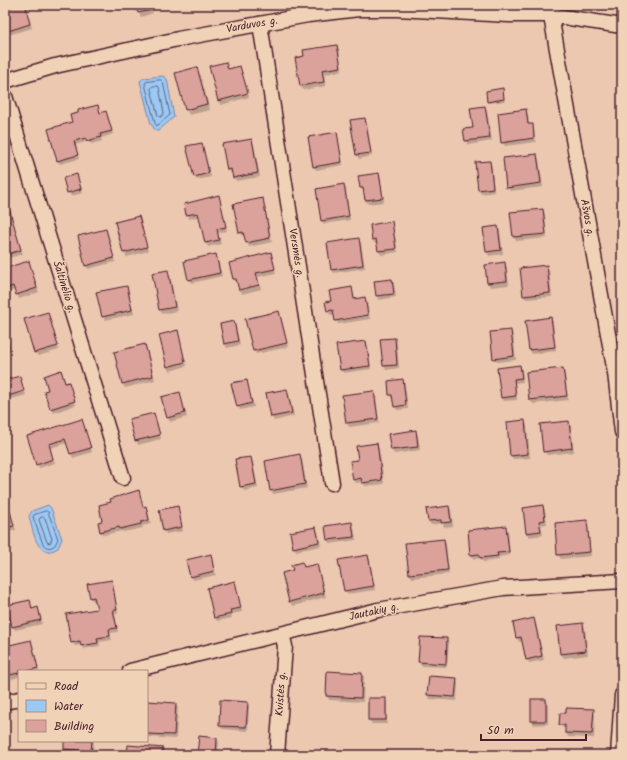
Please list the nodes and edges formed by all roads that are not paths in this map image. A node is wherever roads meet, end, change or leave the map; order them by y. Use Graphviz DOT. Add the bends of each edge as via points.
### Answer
graph roads {
  1 [pos="550,10"];
  2 [pos="260,24"];
  3 [pos="622,26"];
  4 [pos="5,81"];
  5 [pos="5,96"];
  6 [pos="622,432"];
  7 [pos="123,478"];
  8 [pos="332,483"];
  9 [pos="622,581"];
  10 [pos="282,634"];
  11 [pos="134,670"];
  12 [pos="622,695"];
  13 [pos="18,699"];
  14 [pos="5,702"];
  15 [pos="277,755"];
  16 [pos="618,755"];
  1 -- 2 [label="street, Varduvos g." via="509,15 359,9"];
  1 -- 3 [label="street, Varduvos g."];
  1 -- 6 [label="street, Ašvos g." via="615,373"];
  2 -- 4 [label="street, Varduvos g." via="70,62"];
  2 -- 8 [label="street, Versmės g."];
  5 -- 7 [label="street, Šaltinėlio g."];
  9 -- 10 [label="street, Jautakių g." via="503,588 378,610"];
  10 -- 11 [label="street, Jautakių g."];
  10 -- 15 [label="street, Kvistės g." via="284,646"];
  12 -- 16 [label="street"];
  13 -- 14 [label="street"];
}
